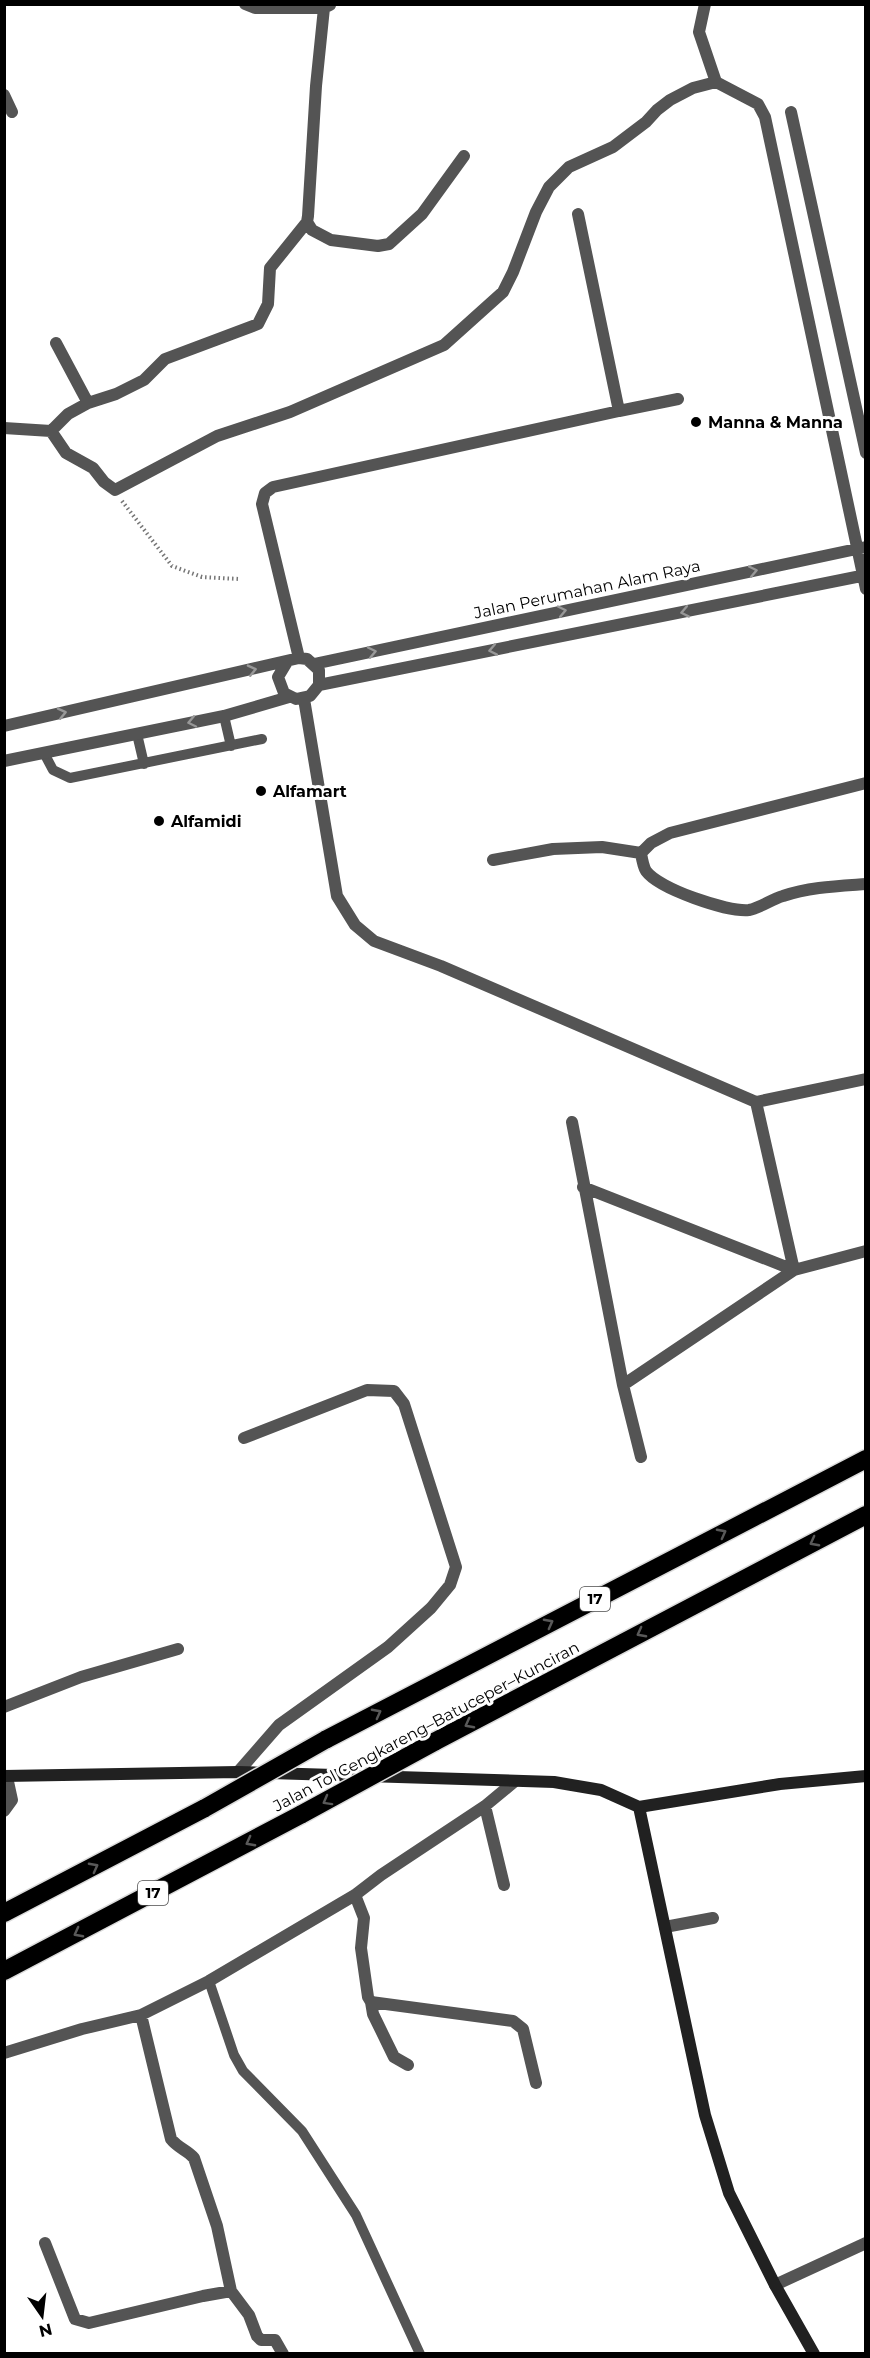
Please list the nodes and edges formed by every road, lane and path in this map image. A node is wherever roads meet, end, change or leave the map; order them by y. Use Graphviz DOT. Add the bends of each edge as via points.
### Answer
graph roads {
  1 [pos="245,4"];
  2 [pos="705,4"];
  3 [pos="328,6"];
  4 [pos="716,82"];
  5 [pos="4,95"];
  6 [pos="12,112"];
  7 [pos="791,112"];
  8 [pos="464,156"];
  9 [pos="578,214"];
  10 [pos="307,222"];
  11 [pos="56,343"];
  12 [pos="678,399"];
  13 [pos="88,403"];
  14 [pos="619,411"];
  15 [pos="4,428"];
  16 [pos="51,431"];
  17 [pos="866,453"];
  18 [pos="115,490"];
  19 [pos="861,548"];
  20 [pos="864,576"];
  21 [pos="239,579"];
  22 [pos="866,589"];
  23 [pos="293,660"];
  24 [pos="314,664"];
  25 [pos="319,685"];
  26 [pos="289,697"];
  27 [pos="304,699"];
  28 [pos="224,716"];
  29 [pos="4,726"];
  30 [pos="137,734"];
  31 [pos="262,739"];
  32 [pos="231,747"];
  33 [pos="44,753"];
  34 [pos="4,761"];
  35 [pos="144,764"];
  36 [pos="866,783"];
  37 [pos="641,853"];
  38 [pos="493,860"];
  39 [pos="866,884"];
  40 [pos="866,1079"];
  41 [pos="756,1102"];
  42 [pos="572,1122"];
  43 [pos="583,1187"];
  44 [pos="866,1251"];
  45 [pos="795,1270"];
  46 [pos="623,1385"];
  47 [pos="244,1438"];
  48 [pos="641,1456"];
  49 [pos="866,1459"];
  50 [pos="866,1515"];
  51 [pos="178,1650"];
  52 [pos="4,1707"];
  53 [pos="238,1772"];
  54 [pos="866,1776"];
  55 [pos="6,1777"];
  56 [pos="514,1782"];
  57 [pos="485,1806"];
  58 [pos="639,1807"];
  59 [pos="4,1811"];
  60 [pos="504,1885"];
  61 [pos="356,1895"];
  62 [pos="4,1913"];
  63 [pos="713,1918"];
  64 [pos="665,1927"];
  65 [pos="4,1971"];
  66 [pos="209,1981"];
  67 [pos="371,2002"];
  68 [pos="141,2014"];
  69 [pos="4,2053"];
  70 [pos="408,2066"];
  71 [pos="536,2083"];
  72 [pos="45,2243"];
  73 [pos="866,2243"];
  74 [pos="775,2285"];
  75 [pos="231,2291"];
  76 [pos="810,2352"];
  77 [pos="283,2354"];
  78 [pos="420,2354"];
  1 -- 3 [label="street" via="255,8"];
  2 -- 4 [label="street" via="699,32"];
  3 -- 10 [label="street"];
  4 -- 18 [label="street" via="670,100 613,147 569,167 549,187 503,292 444,345 290,412 217,436"];
  4 -- 19 [label="street" via="758,105 765,117"];
  5 -- 6 [label="street"];
  7 -- 17 [label="street"];
  8 -- 10 [label="street" via="422,214 389,244 331,240 312,230"];
  9 -- 14 [label="street"];
  10 -- 13 [label="street" via="270,268 268,304 258,324 165,359 144,380"];
  11 -- 13 [label="street"];
  12 -- 14 [label="street"];
  13 -- 16 [label="street" via="68,414"];
  14 -- 23 [label="street" via="273,487 265,493 262,504"];
  15 -- 16 [label="street"];
  16 -- 18 [label="street" via="66,453 93,468"];
  18 -- 21 [label="path" via="172,566 202,577"];
  19 -- 20 [label="street"];
  24 -- 19 [label="street, Jalan Perumahan Alam Raya, one-way"];
  20 -- 22 [label="street"];
  20 -- 25 [label="street, one-way"];
  23 -- 24 [label="street" via="307,659"];
  23 -- 26 [label="street" via="278,677"];
  29 -- 23 [label="street, one-way"];
  24 -- 25 [label="street" via="319,670"];
  25 -- 27 [label="street" via="316,692"];
  26 -- 27 [label="street"];
  26 -- 28 [label="street"];
  27 -- 41 [label="street" via="337,896 355,925 374,941"];
  28 -- 30 [label="street, one-way"];
  28 -- 32 [label="lane"];
  30 -- 33 [label="street"];
  30 -- 35 [label="lane"];
  31 -- 32 [label="lane"];
  32 -- 35 [label="lane"];
  33 -- 34 [label="street"];
  33 -- 35 [label="lane" via="54,770 70,778"];
  36 -- 37 [label="street" via="669,833"];
  37 -- 38 [label="street" via="603,847 553,849"];
  37 -- 39 [label="street" via="646,870 654,878 729,909 750,910 784,895"];
  40 -- 41 [label="street"];
  41 -- 45 [label="street"];
  42 -- 43 [label="street"];
  43 -- 45 [label="street"];
  43 -- 46 [label="street"];
  44 -- 45 [label="street"];
  45 -- 46 [label="street"];
  46 -- 48 [label="street"];
  47 -- 53 [label="street" via="367,1390 394,1391 404,1404 456,1567 450,1585 431,1608 388,1647 279,1725"];
  62 -- 49 [label="highway, Jalan Tol Cengkareng–Batuceper–Kunciran / 17, one-way, bridge" via="325,1740"];
  50 -- 65 [label="highway, Jalan Tol Cengkareng–Batuceper–Kunciran / 17, one-way, bridge"];
  51 -- 52 [label="street" via="81,1677"];
  53 -- 55 [label="main road"];
  53 -- 56 [label="main road"];
  54 -- 58 [label="main road"];
  55 -- 59 [label="street" via="12,1800"];
  56 -- 57 [label="street"];
  56 -- 58 [label="main road" via="554,1782 601,1790"];
  57 -- 60 [label="street"];
  57 -- 61 [label="street"];
  58 -- 64 [label="main road"];
  61 -- 66 [label="street"];
  61 -- 67 [label="street" via="364,1918 361,1948"];
  63 -- 64 [label="street"];
  64 -- 74 [label="main road" via="705,2115 729,2193"];
  66 -- 68 [label="street"];
  66 -- 78 [label="lane" via="243,2071 302,2131 356,2215"];
  67 -- 70 [label="street" via="394,2057"];
  67 -- 71 [label="street" via="513,2021 523,2029"];
  68 -- 69 [label="street"];
  68 -- 75 [label="street" via="171,2139 194,2158 217,2226"];
  72 -- 75 [label="street" via="75,2319 89,2323"];
  73 -- 74 [label="street"];
  74 -- 76 [label="main road"];
  75 -- 77 [label="street" via="249,2315 257,2336 261,2340 275,2340"];
}
